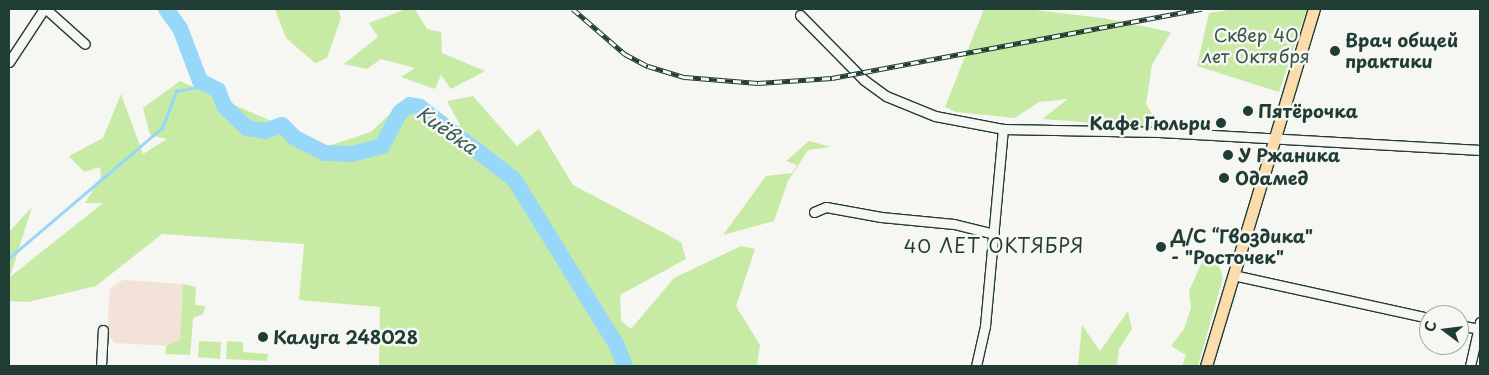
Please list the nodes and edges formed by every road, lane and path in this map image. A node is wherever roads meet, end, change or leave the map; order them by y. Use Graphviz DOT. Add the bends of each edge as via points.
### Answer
graph roads {
  1 [pos="45,9"];
  2 [pos="1314,9"];
  3 [pos="800,15"];
  4 [pos="85,44"];
  5 [pos="9,62"];
  6 [pos="1003,129"];
  7 [pos="1273,139"];
  8 [pos="1480,150"];
  9 [pos="814,212"];
  10 [pos="994,234"];
  11 [pos="1232,274"];
  12 [pos="1419,316"];
  13 [pos="1480,326"];
  14 [pos="103,330"];
  15 [pos="100,366"];
  16 [pos="976,366"];
  17 [pos="1206,366"];
  18 [pos="1470,366"];
  1 -- 4 [label="street"];
  1 -- 5 [label="street"];
  2 -- 7 [label="main road"];
  3 -- 6 [label="street" via="864,80 886,96 935,116"];
  6 -- 7 [label="street" via="1158,132"];
  6 -- 10 [label="street"];
  7 -- 8 [label="street"];
  7 -- 11 [label="main road"];
  9 -- 10 [label="street" via="826,207 881,217 954,224"];
  10 -- 16 [label="street" via="985,326"];
  11 -- 12 [label="street"];
  11 -- 17 [label="main road"];
  13 -- 18 [label="street"];
  14 -- 15 [label="street"];
}
